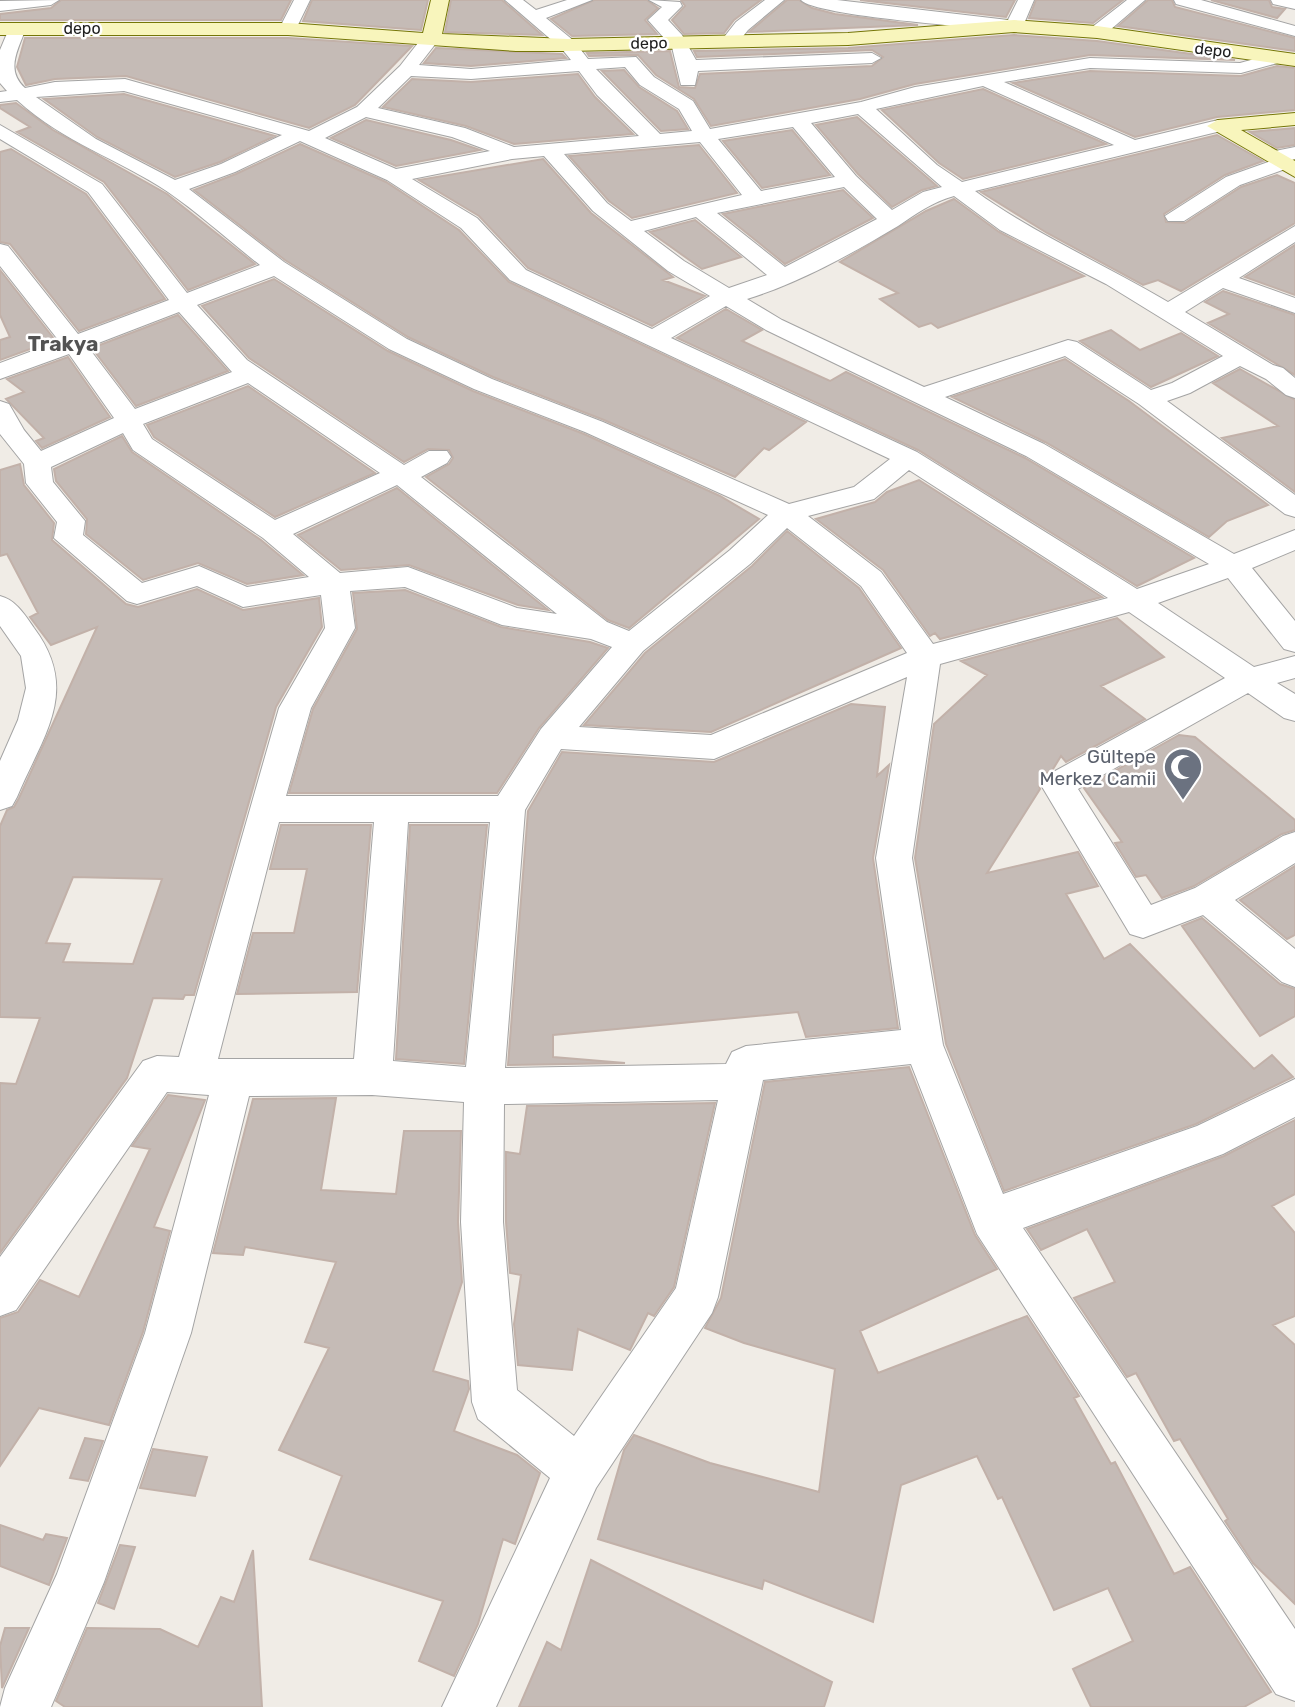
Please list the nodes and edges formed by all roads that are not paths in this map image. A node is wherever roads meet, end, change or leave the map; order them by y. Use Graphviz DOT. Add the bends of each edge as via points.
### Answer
graph roads {
  1 [pos="51,0"];
  2 [pos="302,0"];
  3 [pos="440,0"];
  4 [pos="513,0"];
  5 [pos="584,0"];
  6 [pos="657,0"];
  7 [pos="776,0"];
  8 [pos="809,0"];
  9 [pos="1026,0"];
  10 [pos="1137,0"];
  11 [pos="1182,0"];
  12 [pos="1279,0"];
  13 [pos="1295,4"];
  14 [pos="872,5"];
  15 [pos="0,6"];
  16 [pos="533,17"];
  17 [pos="1014,26"];
  18 [pos="9,29"];
  19 [pos="288,29"];
  20 [pos="1295,31"];
  21 [pos="1097,32"];
  22 [pos="431,38"];
  23 [pos="848,39"];
  24 [pos="730,41"];
  25 [pos="677,42"];
  26 [pos="568,45"];
  27 [pos="1287,58"];
  28 [pos="585,66"];
  29 [pos="690,66"];
  30 [pos="882,67"];
  31 [pos="406,70"];
  32 [pos="985,80"];
  33 [pos="915,93"];
  34 [pos="10,96"];
  35 [pos="686,105"];
  36 [pos="862,107"];
  37 [pos="364,111"];
  38 [pos="797,119"];
  39 [pos="1295,119"];
  40 [pos="1217,126"];
  41 [pos="0,131"];
  42 [pos="304,136"];
  43 [pos="705,136"];
  44 [pos="656,141"];
  45 [pos="1129,145"];
  46 [pos="549,150"];
  47 [pos="512,153"];
  48 [pos="1290,162"];
  49 [pos="394,176"];
  50 [pos="849,180"];
  51 [pos="174,187"];
  52 [pos="954,188"];
  53 [pos="755,198"];
  54 [pos="700,210"];
  55 [pos="1176,216"];
  56 [pos="891,221"];
  57 [pos="628,228"];
  58 [pos="1295,233"];
  59 [pos="0,251"];
  60 [pos="276,267"];
  61 [pos="783,277"];
  62 [pos="1223,279"];
  63 [pos="726,296"];
  64 [pos="183,303"];
  65 [pos="1295,306"];
  66 [pos="1170,312"];
  67 [pos="654,338"];
  68 [pos="72,345"];
  69 [pos="1241,356"];
  70 [pos="1295,359"];
  71 [pos="0,372"];
  72 [pos="249,373"];
  73 [pos="1275,373"];
  74 [pos="1295,390"];
  75 [pos="921,397"];
  76 [pos="1148,399"];
  77 [pos="0,410"];
  78 [pos="130,420"];
  79 [pos="438,457"];
  80 [pos="908,458"];
  81 [pos="37,463"];
  82 [pos="401,475"];
  83 [pos="1295,508"];
  84 [pos="786,513"];
  85 [pos="272,532"];
  86 [pos="1295,539"];
  87 [pos="1235,567"];
  88 [pos="334,583"];
  89 [pos="1136,602"];
  90 [pos="0,606"];
  91 [pos="596,629"];
  92 [pos="1295,642"];
  93 [pos="632,644"];
  94 [pos="926,657"];
  95 [pos="1295,667"];
  96 [pos="1247,680"];
  97 [pos="1295,710"];
  98 [pos="552,737"];
  99 [pos="0,797"];
  100 [pos="265,809"];
  101 [pos="508,809"];
  102 [pos="392,810"];
  103 [pos="1295,846"];
  104 [pos="1208,898"];
  105 [pos="1295,971"];
  106 [pos="923,1045"];
  107 [pos="213,1077"];
  108 [pos="372,1077"];
  109 [pos="742,1082"];
  110 [pos="484,1086"];
  111 [pos="1295,1097"];
  112 [pos="992,1219"];
  113 [pos="0,1294"];
  114 [pos="579,1471"];
  115 [pos="1295,1675"];
  116 [pos="24,1707"];
  117 [pos="469,1707"];
  1 -- 15 [label="street"];
  2 -- 19 [label="street"];
  3 -- 22 [label="street"];
  4 -- 16 [label="street"];
  5 -- 16 [label="street"];
  6 -- 25 [label="street" via="674,6 657,20 672,31"];
  7 -- 24 [label="street"];
  8 -- 14 [label="street"];
  9 -- 17 [label="street"];
  10 -- 21 [label="street"];
  11 -- 20 [label="street"];
  12 -- 13 [label="street"];
  14 -- 17 [label="street"];
  16 -- 26 [label="street"];
  17 -- 21 [label="street, depo"];
  17 -- 23 [label="street, depo"];
  18 -- 19 [label="street, depo"];
  18 -- 34 [label="street" via="3,66"];
  19 -- 22 [label="street, depo"];
  21 -- 27 [label="street, depo"];
  22 -- 26 [label="street, depo"];
  22 -- 31 [label="street"];
  23 -- 24 [label="street, depo"];
  23 -- 30 [label="street"];
  24 -- 25 [label="street, depo"];
  25 -- 26 [label="street, depo"];
  25 -- 29 [label="street"];
  26 -- 28 [label="street"];
  27 -- 32 [label="street" via="1219,69 1090,63"];
  28 -- 31 [label="street" via="471,74"];
  28 -- 35 [label="street" via="630,61 647,81"];
  28 -- 44 [label="street"];
  29 -- 30 [label="street"];
  29 -- 35 [label="street"];
  30 -- 33 [label="street"];
  31 -- 37 [label="street"];
  32 -- 33 [label="street"];
  32 -- 45 [label="street"];
  33 -- 36 [label="street"];
  34 -- 42 [label="street" via="55,88 125,85"];
  34 -- 51 [label="street"];
  35 -- 43 [label="street"];
  36 -- 38 [label="street"];
  36 -- 52 [label="street"];
  37 -- 42 [label="street"];
  37 -- 47 [label="street" via="458,132"];
  38 -- 43 [label="street"];
  38 -- 50 [label="street"];
  39 -- 40 [label="street"];
  40 -- 45 [label="street"];
  40 -- 48 [label="street"];
  41 -- 64 [label="street" via="95,188"];
  42 -- 49 [label="street"];
  42 -- 51 [label="street"];
  43 -- 44 [label="street"];
  43 -- 53 [label="street"];
  44 -- 46 [label="street"];
  45 -- 52 [label="street"];
  46 -- 47 [label="street"];
  46 -- 57 [label="street" via="600,207"];
  47 -- 49 [label="street"];
  48 -- 55 [label="street" via="1233,181"];
  49 -- 67 [label="street" via="469,223 518,275"];
  50 -- 53 [label="street"];
  50 -- 56 [label="street"];
  51 -- 60 [label="street"];
  52 -- 56 [label="street" via="930,196"];
  52 -- 66 [label="street" via="1008,225"];
  53 -- 54 [label="street"];
  54 -- 57 [label="street"];
  54 -- 61 [label="street"];
  56 -- 61 [label="street"];
  57 -- 63 [label="street" via="676,266"];
  58 -- 62 [label="street"];
  59 -- 68 [label="street"];
  60 -- 64 [label="street"];
  60 -- 84 [label="street" via="398,344"];
  61 -- 63 [label="street"];
  62 -- 65 [label="street"];
  62 -- 66 [label="street"];
  63 -- 67 [label="street"];
  63 -- 75 [label="street" via="774,325"];
  64 -- 68 [label="street"];
  64 -- 72 [label="street"];
  66 -- 69 [label="street"];
  67 -- 80 [label="street"];
  68 -- 71 [label="street"];
  68 -- 78 [label="street"];
  69 -- 73 [label="street"];
  69 -- 76 [label="street" via="1181,388"];
  70 -- 73 [label="street"];
  72 -- 78 [label="street"];
  72 -- 82 [label="street"];
  73 -- 74 [label="street"];
  75 -- 76 [label="street" via="1068,347"];
  75 -- 87 [label="street" via="1035,450"];
  76 -- 83 [label="street"];
  77 -- 81 [label="street"];
  78 -- 81 [label="street"];
  78 -- 85 [label="street" via="142,444"];
  79 -- 82 [label="street"];
  80 -- 84 [label="street" via="864,493"];
  80 -- 89 [label="street"];
  81 -- 88 [label="street" via="40,483 71,521 68,538 136,594 199,575 243,597"];
  82 -- 85 [label="street"];
  82 -- 91 [label="street"];
  84 -- 93 [label="street" via="740,557"];
  84 -- 94 [label="street" via="871,579"];
  85 -- 88 [label="street"];
  86 -- 87 [label="street"];
  87 -- 89 [label="street"];
  87 -- 92 [label="street"];
  88 -- 91 [label="street" via="408,577 513,618"];
  88 -- 100 [label="street" via="340,628 295,708"];
  89 -- 94 [label="street"];
  89 -- 96 [label="street"];
  90 -- 99 [label="street" via="21,632 42,672 43,695"];
  91 -- 93 [label="street"];
  93 -- 98 [label="street"];
  94 -- 98 [label="street" via="714,747"];
  94 -- 106 [label="street" via="894,858"];
  95 -- 96 [label="street"];
  96 -- 97 [label="street"];
  96 -- 104 [label="street" via="1058,785 1143,923"];
  98 -- 101 [label="street"];
  100 -- 102 [label="street"];
  100 -- 107 [label="street"];
  101 -- 102 [label="street"];
  101 -- 110 [label="street"];
  102 -- 108 [label="street"];
  103 -- 104 [label="street"];
  104 -- 105 [label="street"];
  106 -- 109 [label="street" via="746,1063"];
  106 -- 112 [label="street"];
  107 -- 108 [label="street"];
  107 -- 113 [label="street" via="157,1074"];
  107 -- 116 [label="street" via="168,1334 79,1582"];
  108 -- 110 [label="street"];
  109 -- 110 [label="street"];
  109 -- 114 [label="street" via="696,1297"];
  110 -- 114 [label="street" via="482,1222 495,1402"];
  111 -- 112 [label="street" via="1208,1141"];
  112 -- 115 [label="street"];
  114 -- 117 [label="street"];
}
